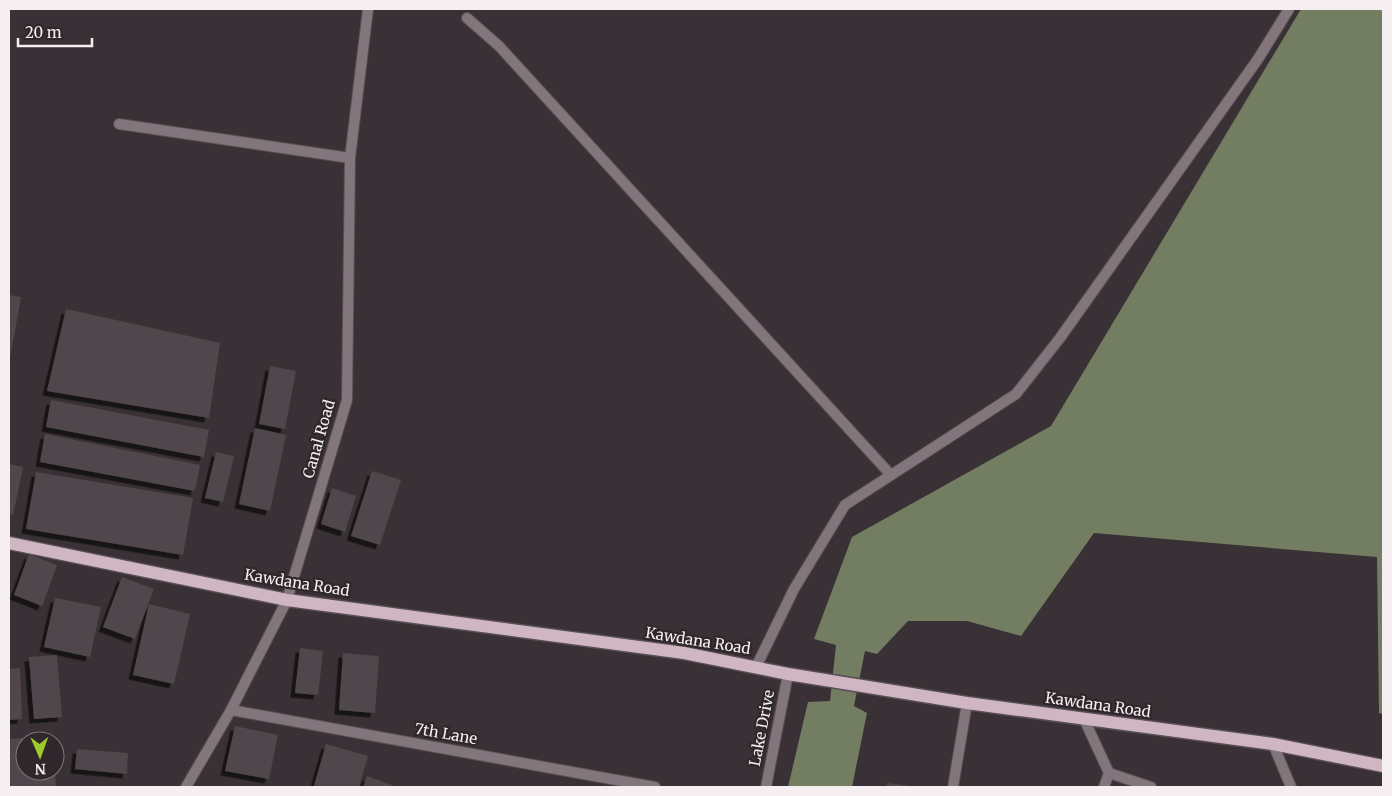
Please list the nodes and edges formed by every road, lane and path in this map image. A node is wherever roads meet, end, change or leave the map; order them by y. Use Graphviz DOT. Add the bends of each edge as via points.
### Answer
graph roads {
  1 [pos="368,9"];
  2 [pos="1288,9"];
  3 [pos="467,18"];
  4 [pos="119,124"];
  5 [pos="350,158"];
  6 [pos="891,475"];
  7 [pos="9,543"];
  8 [pos="287,600"];
  9 [pos="756,667"];
  10 [pos="788,674"];
  11 [pos="967,703"];
  12 [pos="231,710"];
  13 [pos="1084,719"];
  14 [pos="1273,744"];
  15 [pos="1383,766"];
  16 [pos="1109,773"];
  17 [pos="186,787"];
  18 [pos="655,787"];
  19 [pos="766,787"];
  20 [pos="953,787"];
  21 [pos="1104,787"];
  22 [pos="1150,787"];
  23 [pos="1291,787"];
  1 -- 5 [label="street, Canal Road"];
  2 -- 6 [label="street" via="1258,59 1060,338 1016,394"];
  3 -- 6 [label="street" via="499,46"];
  4 -- 5 [label="street"];
  5 -- 8 [label="street, Canal Road" via="347,400"];
  6 -- 9 [label="street" via="845,505 794,589"];
  7 -- 8 [label="main road, Kawdana Road"];
  8 -- 9 [label="main road, Kawdana Road" via="684,653"];
  8 -- 12 [label="street, Canal Road"];
  9 -- 10 [label="main road, Kawdana Road"];
  10 -- 11 [label="main road, Kawdana Road"];
  10 -- 19 [label="street, Lake Drive"];
  11 -- 13 [label="main road, Kawdana Road"];
  11 -- 20 [label="street"];
  12 -- 17 [label="street, Canal Road"];
  12 -- 18 [label="street, 7th Lane"];
  13 -- 14 [label="main road, Kawdana Road"];
  13 -- 16 [label="street"];
  14 -- 15 [label="main road, Kawdana Road"];
  14 -- 23 [label="street"];
  16 -- 21 [label="street"];
  16 -- 22 [label="street"];
}
